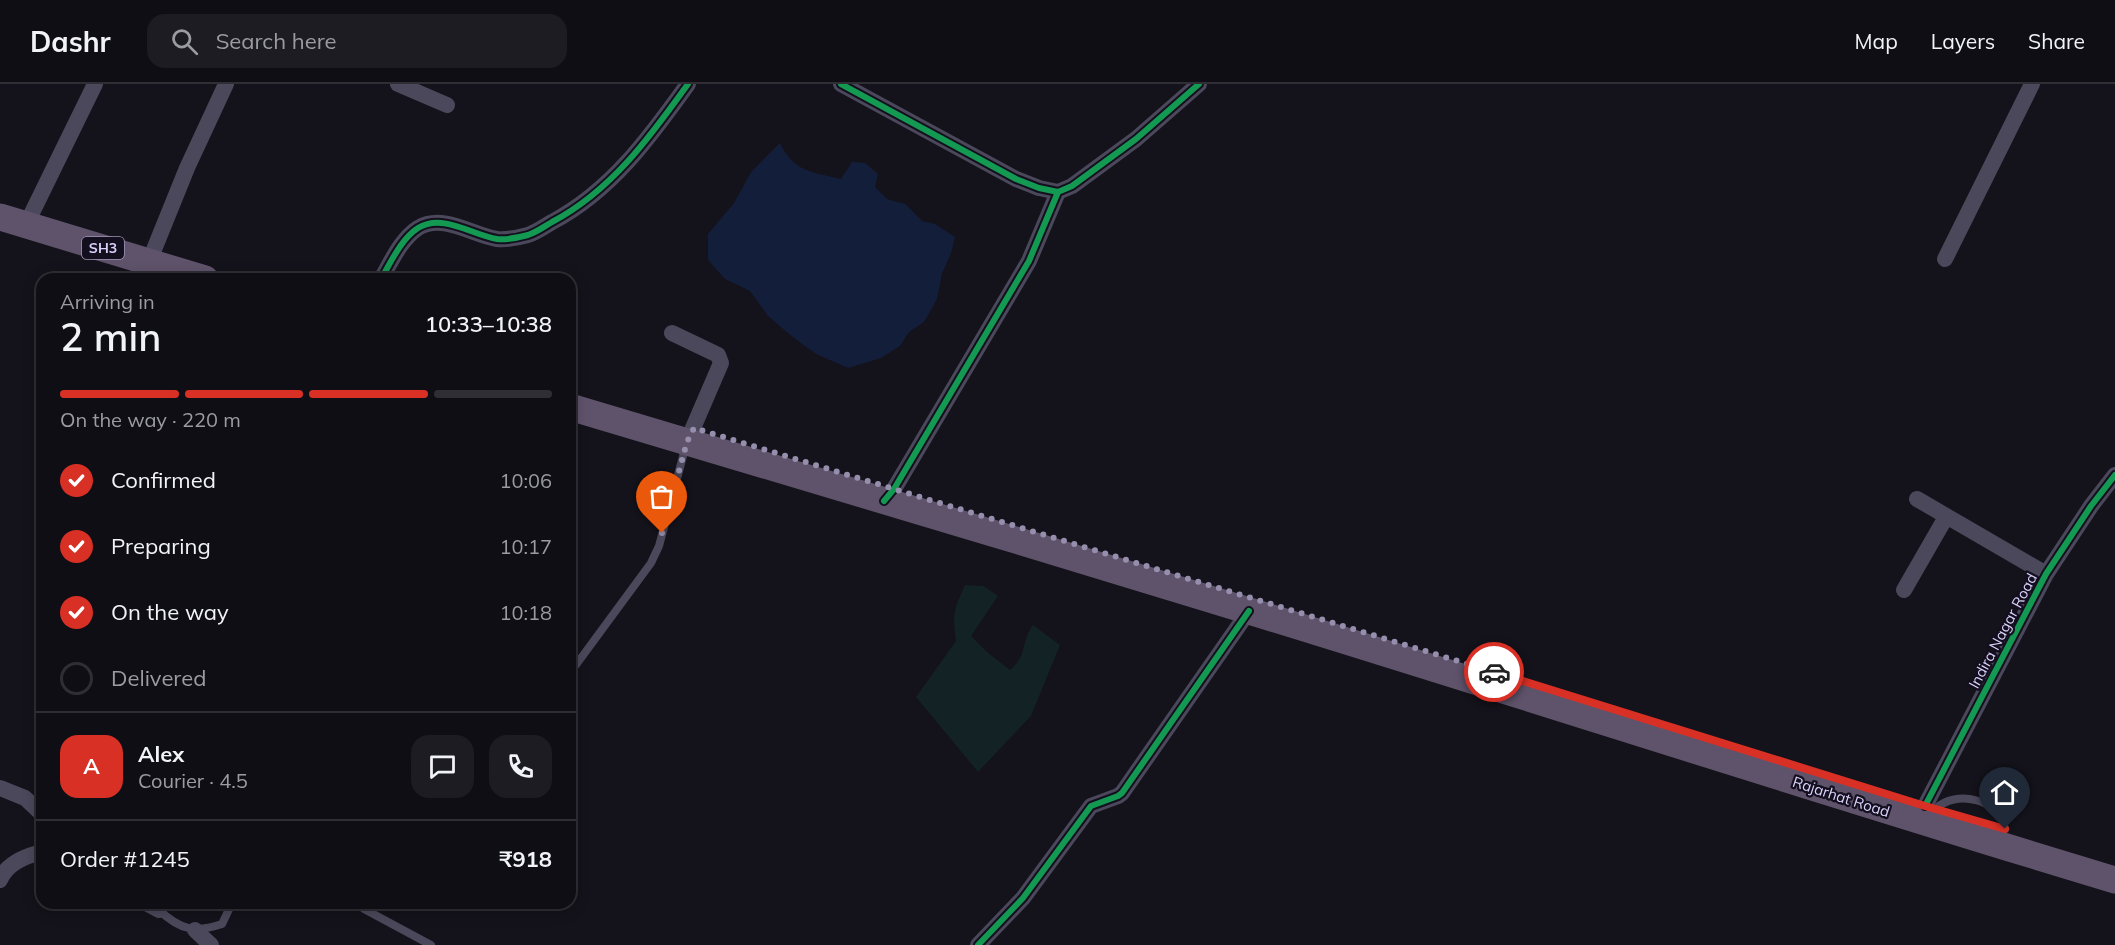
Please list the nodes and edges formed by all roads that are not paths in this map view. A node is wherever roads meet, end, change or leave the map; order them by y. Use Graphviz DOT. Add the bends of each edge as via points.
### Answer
graph roads {
  1 [pos="94,84"];
  2 [pos="226,84"];
  3 [pos="398,84"];
  4 [pos="688,84"];
  5 [pos="841,84"];
  6 [pos="1199,84"];
  7 [pos="2032,84"];
  8 [pos="447,105"];
  9 [pos="1058,192"];
  10 [pos="0,217"];
  11 [pos="26,225"];
  12 [pos="0,231"];
  13 [pos="1945,259"];
  14 [pos="152,271"];
  15 [pos="385,273"];
  16 [pos="672,333"];
  17 [pos="576,392"];
  18 [pos="576,408"];
  19 [pos="690,435"];
  20 [pos="2115,475"];
  21 [pos="889,495"];
  22 [pos="1917,499"];
  23 [pos="1946,517"];
  24 [pos="2046,574"];
  25 [pos="1904,590"];
  26 [pos="1249,611"];
  27 [pos="576,665"];
  28 [pos="0,788"];
  29 [pos="36,808"];
  30 [pos="1930,808"];
  31 [pos="36,854"];
  32 [pos="2115,863"];
  33 [pos="2115,879"];
  34 [pos="0,880"];
  35 [pos="159,909"];
  36 [pos="229,909"];
  37 [pos="364,909"];
  38 [pos="195,930"];
  39 [pos="211,945"];
  40 [pos="431,945"];
  41 [pos="978,945"];
  1 -- 11 [label="street"];
  2 -- 14 [label="street" via="187,168"];
  3 -- 8 [label="street"];
  4 -- 15 [label="street" via="624,166 565,216 531,234 509,240 436,222 419,227 406,239"];
  5 -- 9 [label="street" via="1016,179"];
  6 -- 9 [label="street" via="1136,139"];
  7 -- 13 [label="street"];
  9 -- 21 [label="street" via="1029,261"];
  10 -- 11 [label="main road, SH3"];
  11 -- 14 [label="main road, SH3"];
  12 -- 14 [label="main road, SH3"];
  16 -- 19 [label="street" via="718,355 721,363"];
  17 -- 19 [label="main road, Rajarhat Road"];
  18 -- 19 [label="main road, Rajarhat Road"];
  19 -- 21 [label="main road, Rajarhat Road"];
  19 -- 27 [label="lane" via="651,563"];
  20 -- 24 [label="street, Indira Nagar Road"];
  21 -- 26 [label="main road, Rajarhat Road"];
  21 -- 30 [label="main road, Rajarhat Road" via="1292,609"];
  22 -- 23 [label="street"];
  23 -- 24 [label="street"];
  23 -- 25 [label="street"];
  24 -- 30 [label="street, Indira Nagar Road"];
  26 -- 33 [label="main road, Rajarhat Road"];
  26 -- 41 [label="street" via="1122,793 1092,806 1023,898"];
  28 -- 29 [label="street" via="25,798"];
  30 -- 32 [label="main road, Rajarhat Road"];
  31 -- 34 [label="street" via="23,857"];
  35 -- 38 [label="lane" via="171,921"];
  36 -- 38 [label="lane" via="222,924"];
  37 -- 40 [label="lane"];
  38 -- 39 [label="street"];
}
